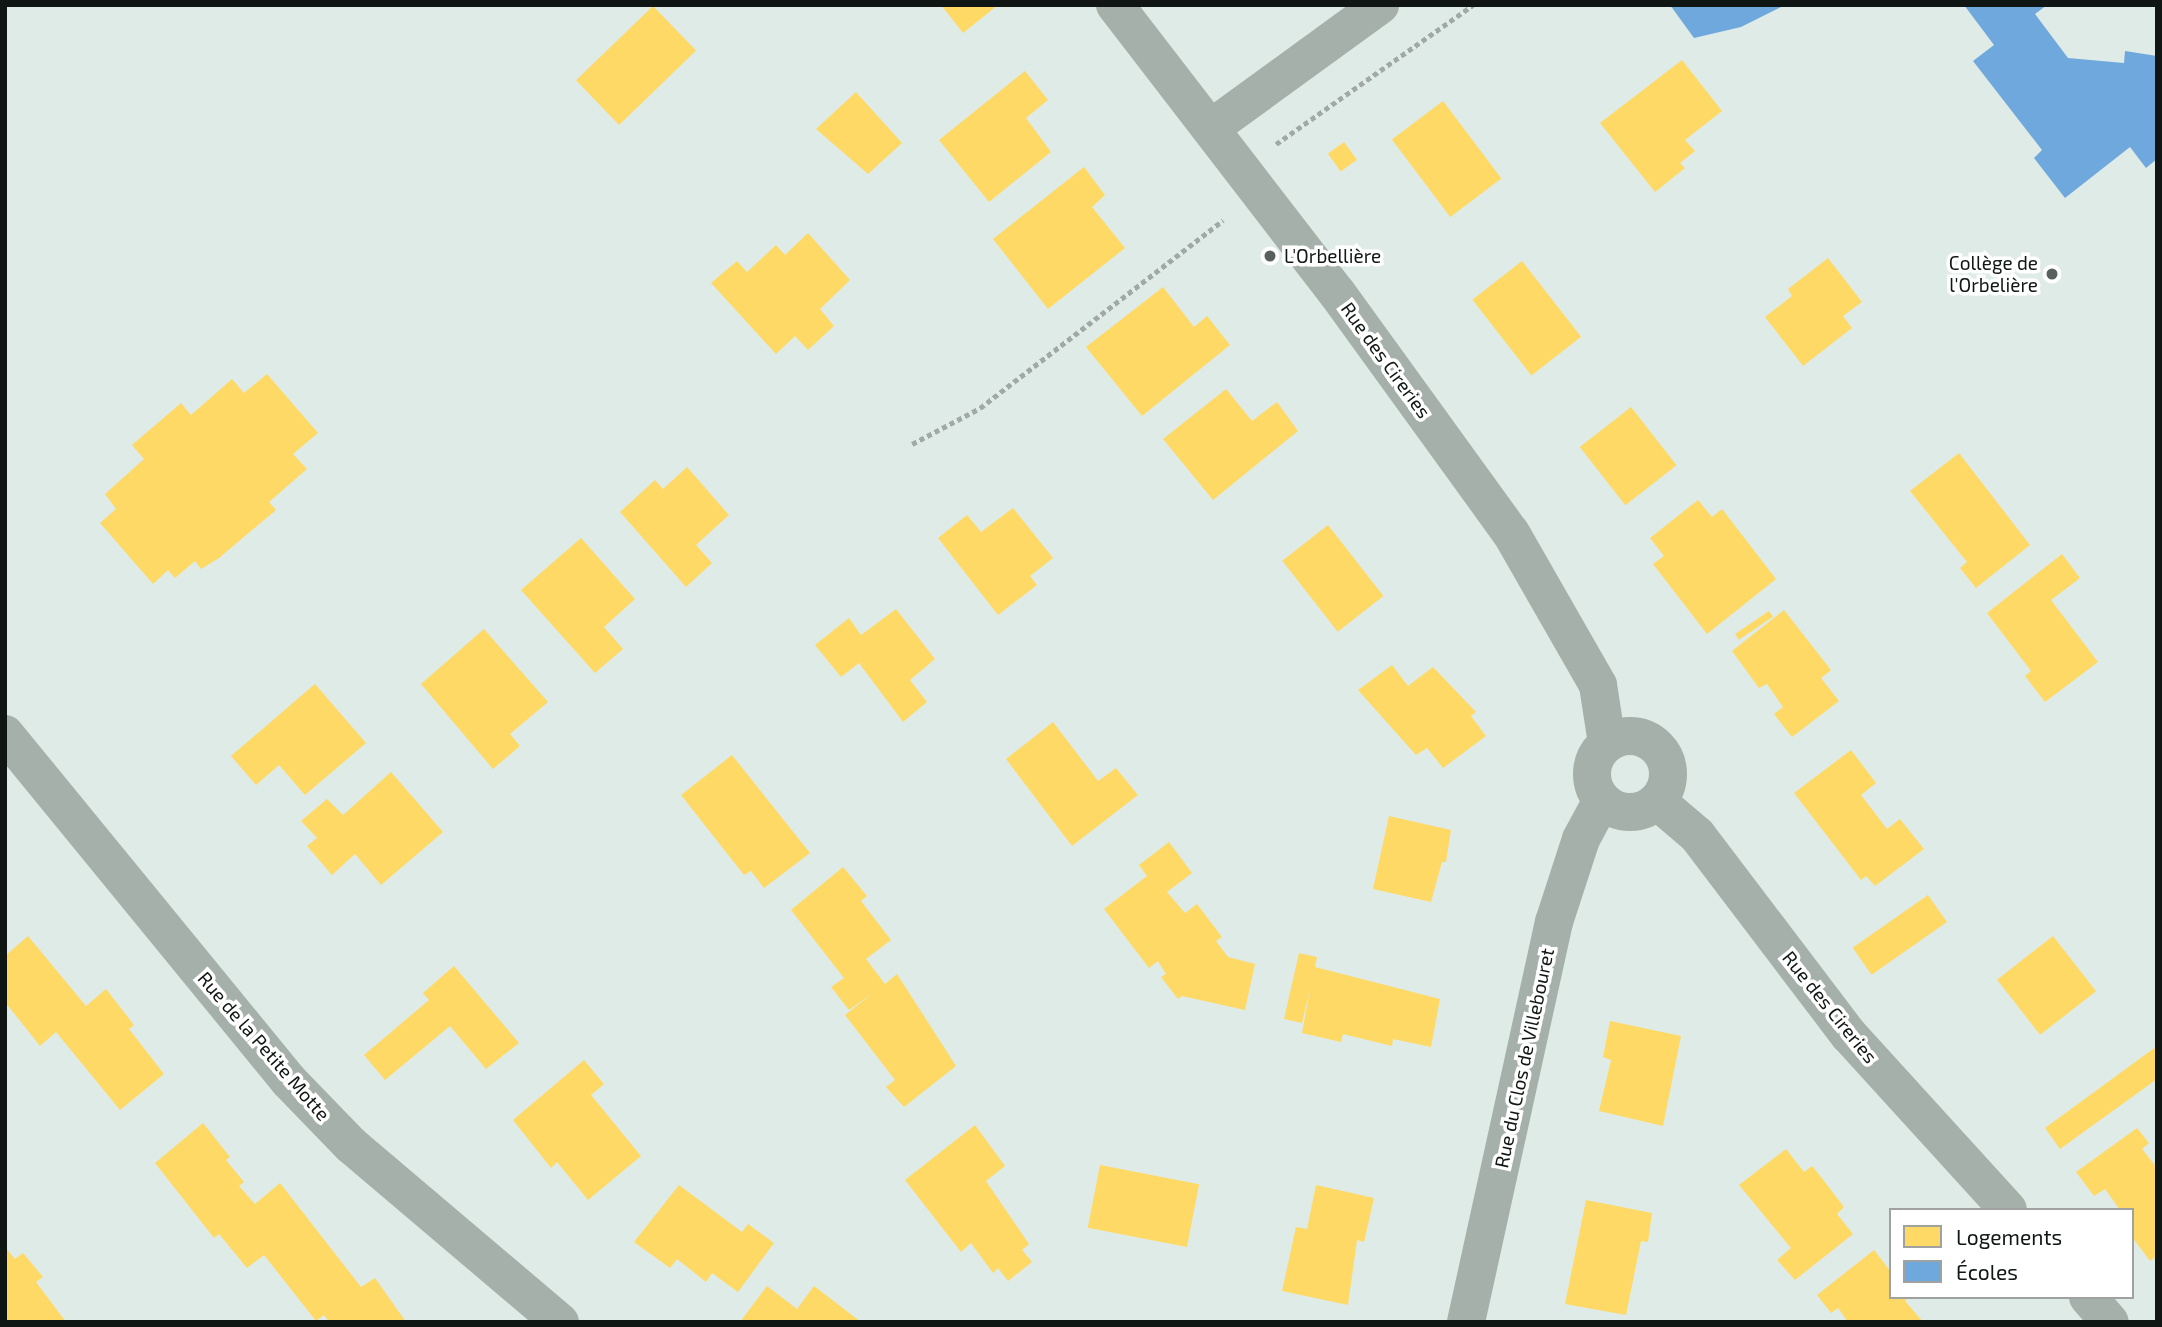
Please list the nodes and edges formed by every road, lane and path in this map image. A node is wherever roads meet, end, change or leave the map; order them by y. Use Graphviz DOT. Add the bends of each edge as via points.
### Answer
graph roads {
  1 [pos="1115,5"];
  2 [pos="1380,5"];
  3 [pos="1473,5"];
  4 [pos="1211,128"];
  5 [pos="1268,149"];
  6 [pos="1229,215"];
  7 [pos="912,444"];
  8 [pos="5,734"];
  9 [pos="1607,743"];
  10 [pos="1602,800"];
  11 [pos="1657,801"];
  12 [pos="2006,1208"];
  13 [pos="2090,1299"];
  14 [pos="560,1322"];
  15 [pos="1466,1322"];
  16 [pos="2110,1322"];
  1 -- 4 [label="street, Rue des Cireries"];
  2 -- 4 [label="street"];
  3 -- 5 [label="path"];
  4 -- 9 [label="street, Rue des Cireries" via="1511,533 1598,685"];
  6 -- 7 [label="path" via="980,408"];
  8 -- 14 [label="street, Rue de la Petite Motte" via="289,1082 351,1145"];
  9 -- 10 [label="street" via="1591,770"];
  9 -- 11 [label="street" via="1617,737 1641,737 1661,752 1668,776"];
  10 -- 11 [label="street" via="1629,812"];
  10 -- 15 [label="street, Rue du Clos de Villebouret" via="1581,839 1554,922"];
  11 -- 12 [label="street, Rue des Cireries" via="1697,835 1849,1035"];
  13 -- 16 [label="street"];
}
